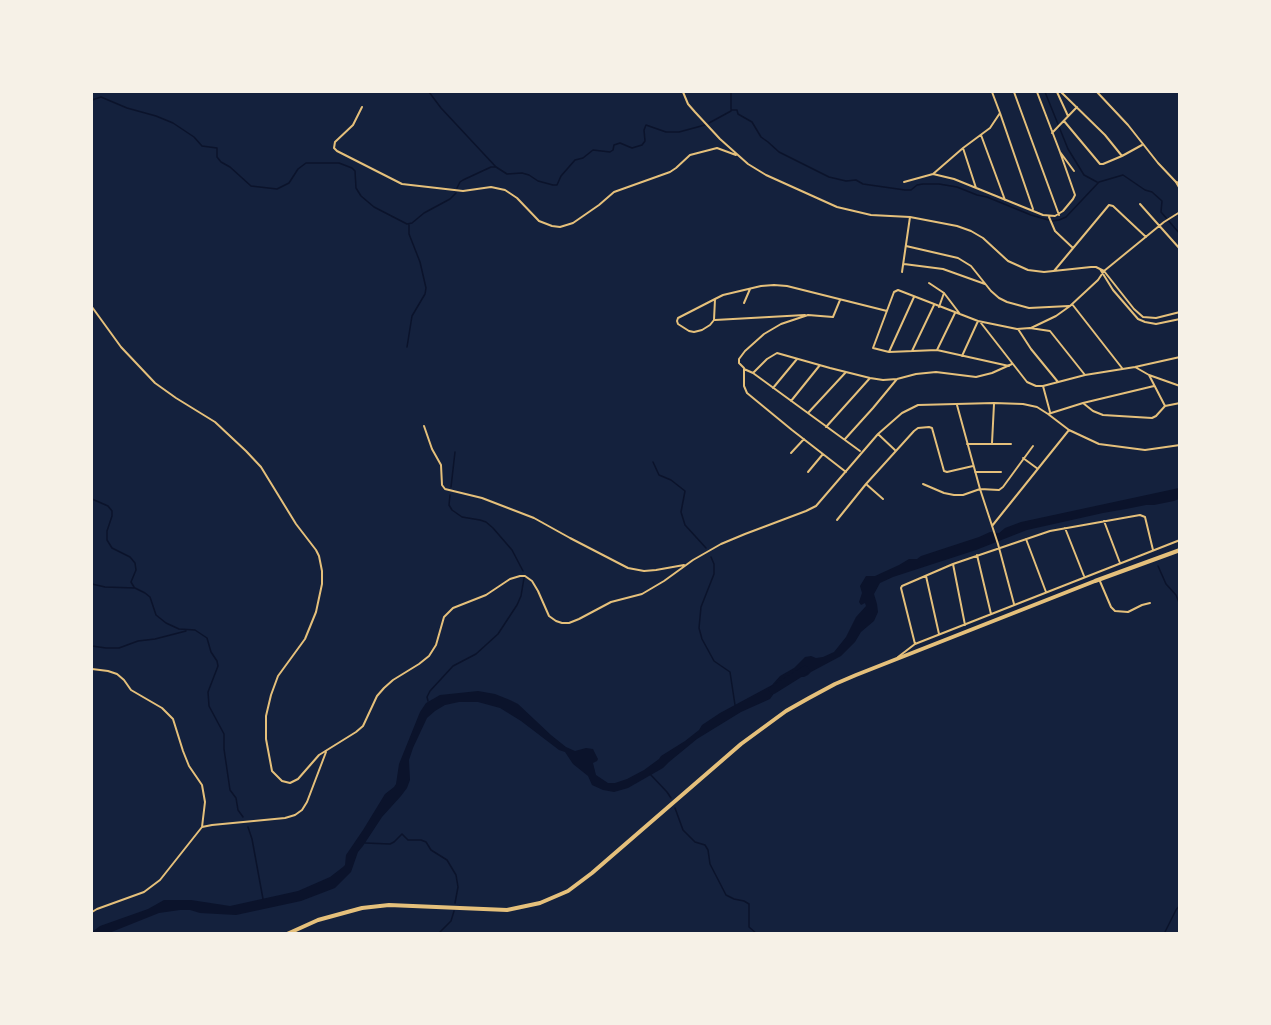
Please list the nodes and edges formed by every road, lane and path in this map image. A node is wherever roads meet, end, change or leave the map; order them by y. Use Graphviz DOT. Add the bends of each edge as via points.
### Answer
graph roads {
  1 [pos="683,92"];
  2 [pos="992,92"];
  3 [pos="1014,92"];
  4 [pos="1037,92"];
  5 [pos="1059,92"];
  6 [pos="1097,92"];
  7 [pos="362,106"];
  8 [pos="1077,107"];
  9 [pos="1000,113"];
  10 [pos="1068,116"];
  11 [pos="1064,121"];
  12 [pos="1052,133"];
  13 [pos="981,135"];
  14 [pos="1142,145"];
  15 [pos="963,148"];
  16 [pos="1060,152"];
  17 [pos="736,154"];
  18 [pos="1122,156"];
  19 [pos="1074,171"];
  20 [pos="933,174"];
  21 [pos="904,182"];
  22 [pos="1176,182"];
  23 [pos="1179,183"];
  24 [pos="976,188"];
  25 [pos="1179,189"];
  26 [pos="1006,201"];
  27 [pos="1140,204"];
  28 [pos="1033,211"];
  29 [pos="1179,212"];
  30 [pos="1059,215"];
  31 [pos="910,217"];
  32 [pos="1049,217"];
  33 [pos="1159,226"];
  34 [pos="1146,237"];
  35 [pos="906,246"];
  36 [pos="1073,248"];
  37 [pos="1179,249"];
  38 [pos="904,264"];
  39 [pos="1053,271"];
  40 [pos="902,272"];
  41 [pos="1103,273"];
  42 [pos="929,283"];
  43 [pos="986,285"];
  44 [pos="750,289"];
  45 [pos="944,292"];
  46 [pos="914,297"];
  47 [pos="715,299"];
  48 [pos="840,300"];
  49 [pos="744,303"];
  50 [pos="934,305"];
  51 [pos="1071,305"];
  52 [pos="92,307"];
  53 [pos="939,307"];
  54 [pos="886,311"];
  55 [pos="1179,312"];
  56 [pos="955,313"];
  57 [pos="808,315"];
  58 [pos="960,315"];
  59 [pos="1179,319"];
  60 [pos="714,320"];
  61 [pos="979,322"];
  62 [pos="1030,328"];
  63 [pos="1017,329"];
  64 [pos="937,350"];
  65 [pos="912,351"];
  66 [pos="889,352"];
  67 [pos="962,356"];
  68 [pos="1179,357"];
  69 [pos="797,359"];
  70 [pos="820,365"];
  71 [pos="1011,365"];
  72 [pos="1135,367"];
  73 [pos="1122,368"];
  74 [pos="744,369"];
  75 [pos="846,372"];
  76 [pos="753,373"];
  77 [pos="1085,375"];
  78 [pos="1149,375"];
  79 [pos="870,378"];
  80 [pos="897,379"];
  81 [pos="1058,382"];
  82 [pos="1043,386"];
  83 [pos="1154,386"];
  84 [pos="1179,386"];
  85 [pos="772,388"];
  86 [pos="791,401"];
  87 [pos="994,403"];
  88 [pos="1179,403"];
  89 [pos="1083,404"];
  90 [pos="957,405"];
  91 [pos="1165,406"];
  92 [pos="808,413"];
  93 [pos="1049,413"];
  94 [pos="424,426"];
  95 [pos="826,427"];
  96 [pos="1068,430"];
  97 [pos="878,434"];
  98 [pos="804,439"];
  99 [pos="844,439"];
  100 [pos="992,443"];
  101 [pos="967,444"];
  102 [pos="1011,444"];
  103 [pos="1179,445"];
  104 [pos="1033,446"];
  105 [pos="896,451"];
  106 [pos="861,452"];
  107 [pos="792,453"];
  108 [pos="824,454"];
  109 [pos="1023,458"];
  110 [pos="973,466"];
  111 [pos="1038,469"];
  112 [pos="846,471"];
  113 [pos="808,472"];
  114 [pos="975,472"];
  115 [pos="1001,472"];
  116 [pos="866,484"];
  117 [pos="923,484"];
  118 [pos="980,489"];
  119 [pos="883,499"];
  120 [pos="837,520"];
  121 [pos="1104,521"];
  122 [pos="992,526"];
  123 [pos="1065,528"];
  124 [pos="1026,539"];
  125 [pos="1179,540"];
  126 [pos="999,549"];
  127 [pos="1154,550"];
  128 [pos="1179,550"];
  129 [pos="977,555"];
  130 [pos="1120,563"];
  131 [pos="687,564"];
  132 [pos="953,564"];
  133 [pos="926,576"];
  134 [pos="1084,577"];
  135 [pos="1099,579"];
  136 [pos="1046,592"];
  137 [pos="1150,603"];
  138 [pos="1014,605"];
  139 [pos="991,615"];
  140 [pos="966,625"];
  141 [pos="939,635"];
  142 [pos="915,644"];
  143 [pos="895,660"];
  144 [pos="92,669"];
  145 [pos="326,751"];
  146 [pos="202,827"];
  147 [pos="92,912"];
  148 [pos="287,933"];
  1 -- 17 [label="street" via="688,104"];
  2 -- 9 [label="street"];
  3 -- 30 [label="street"];
  4 -- 12 [label="street"];
  5 -- 8 [label="street"];
  5 -- 10 [label="street"];
  6 -- 14 [label="street"];
  7 -- 17 [label="street" via="353,124 335,142 337,151 402,184 463,191 491,187 505,190 539,221 552,226 573,224 614,192 670,172 690,155 717,148"];
  8 -- 10 [label="street"];
  8 -- 18 [label="street"];
  9 -- 13 [label="street"];
  9 -- 28 [label="street"];
  10 -- 11 [label="street"];
  11 -- 12 [label="street"];
  11 -- 18 [label="street" via="1099,163"];
  12 -- 16 [label="street"];
  13 -- 15 [label="street"];
  13 -- 26 [label="street"];
  14 -- 18 [label="street"];
  14 -- 22 [label="street"];
  15 -- 20 [label="street"];
  15 -- 24 [label="street"];
  16 -- 19 [label="street"];
  16 -- 30 [label="street" via="1075,193"];
  17 -- 31 [label="street" via="766,175 837,207 871,215"];
  20 -- 21 [label="street"];
  20 -- 24 [label="street"];
  22 -- 23 [label="street"];
  22 -- 25 [label="street"];
  24 -- 26 [label="street"];
  26 -- 28 [label="street"];
  27 -- 33 [label="street"];
  28 -- 32 [label="street"];
  29 -- 33 [label="street"];
  30 -- 32 [label="street"];
  31 -- 35 [label="street"];
  31 -- 39 [label="street" via="971,231 1014,265 1036,272"];
  32 -- 36 [label="street" via="1052,228"];
  33 -- 34 [label="street"];
  33 -- 37 [label="street"];
  34 -- 36 [label="street" via="1109,205"];
  34 -- 41 [label="street"];
  35 -- 38 [label="street"];
  35 -- 43 [label="street" via="952,255 971,266"];
  36 -- 39 [label="street"];
  38 -- 40 [label="street"];
  38 -- 43 [label="street" via="951,272"];
  39 -- 41 [label="street" via="1096,267"];
  41 -- 51 [label="street"];
  41 -- 55 [label="street" via="1143,317"];
  41 -- 59 [label="street" via="1138,319 1156,324"];
  42 -- 45 [label="street"];
  43 -- 51 [label="street" via="999,298 1017,306"];
  44 -- 47 [label="street"];
  44 -- 48 [label="street" via="780,285"];
  44 -- 49 [label="street"];
  45 -- 53 [label="street"];
  45 -- 58 [label="street"];
  46 -- 50 [label="street"];
  46 -- 54 [label="street" via="894,292"];
  46 -- 66 [label="street"];
  47 -- 60 [label="street"];
  47 -- 60 [label="street" via="677,321 683,328 696,332"];
  48 -- 54 [label="street"];
  48 -- 57 [label="street" via="833,317"];
  50 -- 53 [label="street"];
  50 -- 65 [label="street"];
  51 -- 62 [label="street"];
  51 -- 73 [label="street"];
  52 -- 145 [label="street" via="121,347 155,383 215,422 261,467 316,550 322,571 318,604 304,639 274,684 266,716 266,739 272,771 282,782 298,779"];
  53 -- 56 [label="street"];
  54 -- 66 [label="street" via="873,348"];
  56 -- 58 [label="street"];
  56 -- 64 [label="street"];
  57 -- 60 [label="street"];
  57 -- 74 [label="street" via="759,338 739,359"];
  58 -- 61 [label="street"];
  61 -- 63 [label="street"];
  61 -- 67 [label="street"];
  61 -- 71 [label="street"];
  62 -- 63 [label="street"];
  62 -- 77 [label="street" via="1051,332"];
  63 -- 81 [label="street"];
  64 -- 65 [label="street"];
  64 -- 67 [label="street"];
  65 -- 66 [label="street"];
  67 -- 71 [label="street"];
  68 -- 72 [label="street"];
  69 -- 70 [label="street"];
  69 -- 76 [label="street" via="777,352"];
  69 -- 85 [label="street"];
  70 -- 75 [label="street"];
  70 -- 86 [label="street"];
  71 -- 80 [label="street" via="976,377 936,372"];
  71 -- 82 [label="street" via="1027,382"];
  72 -- 73 [label="street"];
  72 -- 78 [label="street"];
  73 -- 77 [label="street"];
  74 -- 76 [label="street"];
  74 -- 98 [label="street" via="746,390"];
  75 -- 79 [label="street"];
  75 -- 92 [label="street"];
  76 -- 85 [label="street"];
  77 -- 81 [label="street"];
  78 -- 83 [label="street"];
  78 -- 84 [label="street"];
  79 -- 80 [label="street"];
  79 -- 95 [label="street"];
  80 -- 99 [label="street"];
  81 -- 82 [label="street"];
  82 -- 93 [label="street"];
  83 -- 89 [label="street"];
  83 -- 91 [label="street"];
  85 -- 86 [label="street"];
  86 -- 92 [label="street"];
  87 -- 90 [label="street"];
  87 -- 93 [label="street" via="1023,404"];
  87 -- 100 [label="street"];
  88 -- 91 [label="street"];
  89 -- 91 [label="street" via="1100,414 1131,418 1152,418"];
  89 -- 93 [label="street"];
  90 -- 97 [label="street" via="918,405"];
  90 -- 101 [label="street"];
  92 -- 95 [label="street"];
  93 -- 96 [label="street"];
  94 -- 131 [label="street" via="441,465 445,489 534,518 628,568 666,570"];
  95 -- 99 [label="street"];
  96 -- 103 [label="street" via="1105,445 1145,450"];
  96 -- 111 [label="street"];
  97 -- 105 [label="street"];
  97 -- 106 [label="street"];
  98 -- 107 [label="street"];
  98 -- 108 [label="street"];
  99 -- 106 [label="street"];
  100 -- 101 [label="street"];
  100 -- 102 [label="street"];
  101 -- 110 [label="street"];
  104 -- 109 [label="street"];
  105 -- 110 [label="street" via="914,430 929,427 944,471"];
  105 -- 116 [label="street"];
  106 -- 112 [label="street"];
  108 -- 112 [label="street"];
  108 -- 113 [label="street"];
  109 -- 111 [label="street"];
  109 -- 118 [label="street" via="1001,489"];
  110 -- 114 [label="street"];
  111 -- 122 [label="street"];
  112 -- 131 [label="street" via="816,506 734,538"];
  114 -- 115 [label="street"];
  114 -- 118 [label="street"];
  116 -- 119 [label="street"];
  116 -- 120 [label="street"];
  117 -- 118 [label="street" via="954,495"];
  118 -- 122 [label="street"];
  121 -- 123 [label="street"];
  121 -- 127 [label="street" via="1140,514 1145,517"];
  121 -- 130 [label="street"];
  122 -- 126 [label="street"];
  123 -- 124 [label="street"];
  123 -- 134 [label="street"];
  124 -- 126 [label="street"];
  124 -- 136 [label="street"];
  125 -- 127 [label="street"];
  126 -- 129 [label="street"];
  126 -- 138 [label="street"];
  127 -- 130 [label="street"];
  128 -- 135 [label="highway"];
  129 -- 132 [label="street"];
  129 -- 139 [label="street"];
  130 -- 134 [label="street"];
  131 -- 145 [label="street" via="648,591 611,602 569,623 552,619 532,581 525,576 514,577 486,595 453,608 444,617 429,656 384,688 363,726"];
  132 -- 133 [label="street"];
  132 -- 140 [label="street"];
  133 -- 141 [label="street"];
  133 -- 142 [label="street" via="901,590"];
  134 -- 136 [label="street"];
  135 -- 137 [label="street" via="1115,611 1128,612"];
  135 -- 143 [label="highway"];
  136 -- 138 [label="street"];
  138 -- 139 [label="street"];
  139 -- 140 [label="street"];
  140 -- 141 [label="street"];
  141 -- 142 [label="street"];
  142 -- 143 [label="street"];
  143 -- 148 [label="highway" via="834,684 786,711 741,744 568,891 540,903 507,910 389,905 362,908"];
  144 -- 146 [label="street" via="117,674 130,690 173,719 186,759 202,785"];
  145 -- 146 [label="street" via="307,802 295,815"];
  146 -- 147 [label="street" via="160,880 144,892"];
}
